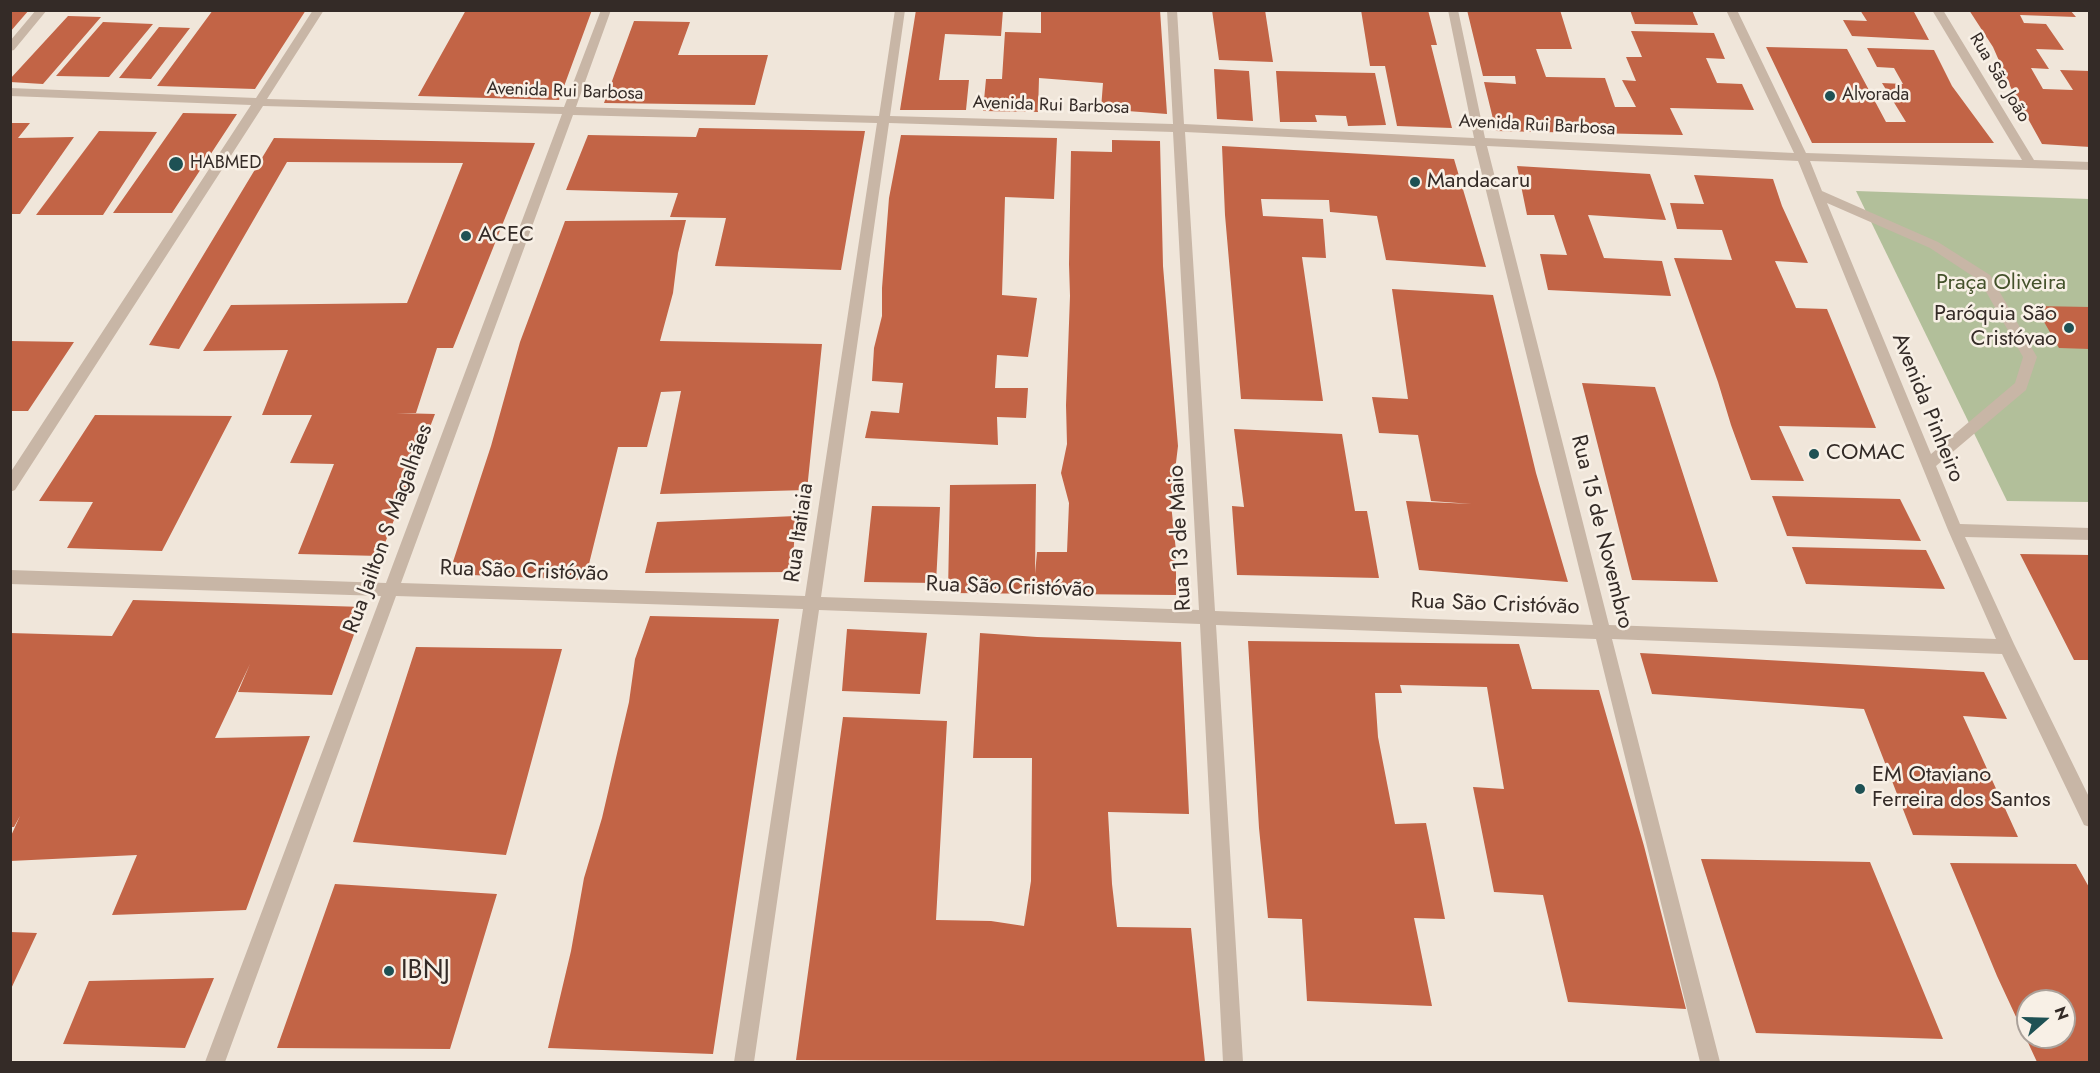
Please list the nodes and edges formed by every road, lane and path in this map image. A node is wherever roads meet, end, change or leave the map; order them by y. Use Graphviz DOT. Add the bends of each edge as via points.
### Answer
graph roads {
  1 [pos="42,10"];
  2 [pos="319,10"];
  3 [pos="606,10"];
  4 [pos="900,10"];
  5 [pos="1172,10"];
  6 [pos="1453,10"];
  7 [pos="1731,10"];
  8 [pos="1937,10"];
  9 [pos="10,48"];
  10 [pos="10,92"];
  11 [pos="258,102"];
  12 [pos="568,110"];
  13 [pos="884,119"];
  14 [pos="1180,128"];
  15 [pos="1480,141"];
  16 [pos="1802,157"];
  17 [pos="2030,164"];
  18 [pos="2090,166"];
  19 [pos="1817,194"];
  20 [pos="1928,465"];
  21 [pos="10,486"];
  22 [pos="1954,530"];
  23 [pos="2090,534"];
  24 [pos="10,577"];
  25 [pos="390,591"];
  26 [pos="812,603"];
  27 [pos="1208,617"];
  28 [pos="1603,632"];
  29 [pos="2007,647"];
  30 [pos="2090,819"];
  31 [pos="214,1062"];
  32 [pos="744,1062"];
  33 [pos="1233,1062"];
  34 [pos="1710,1062"];
  1 -- 9 [label="street"];
  2 -- 11 [label="street"];
  3 -- 12 [label="street, Rua Jailton S Magalhães"];
  4 -- 13 [label="street, Rua Itatiaia"];
  5 -- 14 [label="street, Rua 13 de Maio"];
  6 -- 15 [label="street, Rua 15 de Novembro"];
  7 -- 16 [label="street, Avenida Pinheiro"];
  8 -- 17 [label="street, Rua São João"];
  10 -- 11 [label="street, Avenida Rui Barbosa"];
  11 -- 12 [label="street, Avenida Rui Barbosa"];
  11 -- 21 [label="street"];
  12 -- 13 [label="street, Avenida Rui Barbosa"];
  12 -- 25 [label="street, Rua Jailton S Magalhães"];
  13 -- 14 [label="street, Avenida Rui Barbosa"];
  13 -- 26 [label="street, Rua Itatiaia"];
  14 -- 15 [label="street, Avenida Rui Barbosa"];
  14 -- 27 [label="street, Rua 13 de Maio"];
  15 -- 16 [label="street, Avenida Rui Barbosa"];
  15 -- 28 [label="street, Rua 15 de Novembro"];
  16 -- 17 [label="street, Avenida Rui Barbosa"];
  16 -- 19 [label="street, Avenida Pinheiro"];
  17 -- 18 [label="street, Avenida Rui Barbosa"];
  19 -- 20 [label="street, Avenida Pinheiro"];
  19 -- 20 [label="street" via="1934,245 1985,278 2030,357 2021,386"];
  20 -- 22 [label="street, Avenida Pinheiro"];
  22 -- 23 [label="street"];
  22 -- 29 [label="street, Avenida Pinheiro"];
  24 -- 25 [label="street, Rua São Cristóvão"];
  25 -- 26 [label="street, Rua São Cristóvão"];
  25 -- 31 [label="street, Rua Jailton S Magalhães"];
  26 -- 27 [label="street, Rua São Cristóvão"];
  26 -- 32 [label="street, Rua Itatiaia"];
  27 -- 28 [label="street, Rua São Cristóvão"];
  27 -- 33 [label="street, Rua 13 de Maio"];
  28 -- 29 [label="street, Rua São Cristóvão"];
  28 -- 34 [label="street, Rua 15 de Novembro"];
  29 -- 30 [label="street, Avenida Pinheiro"];
}
